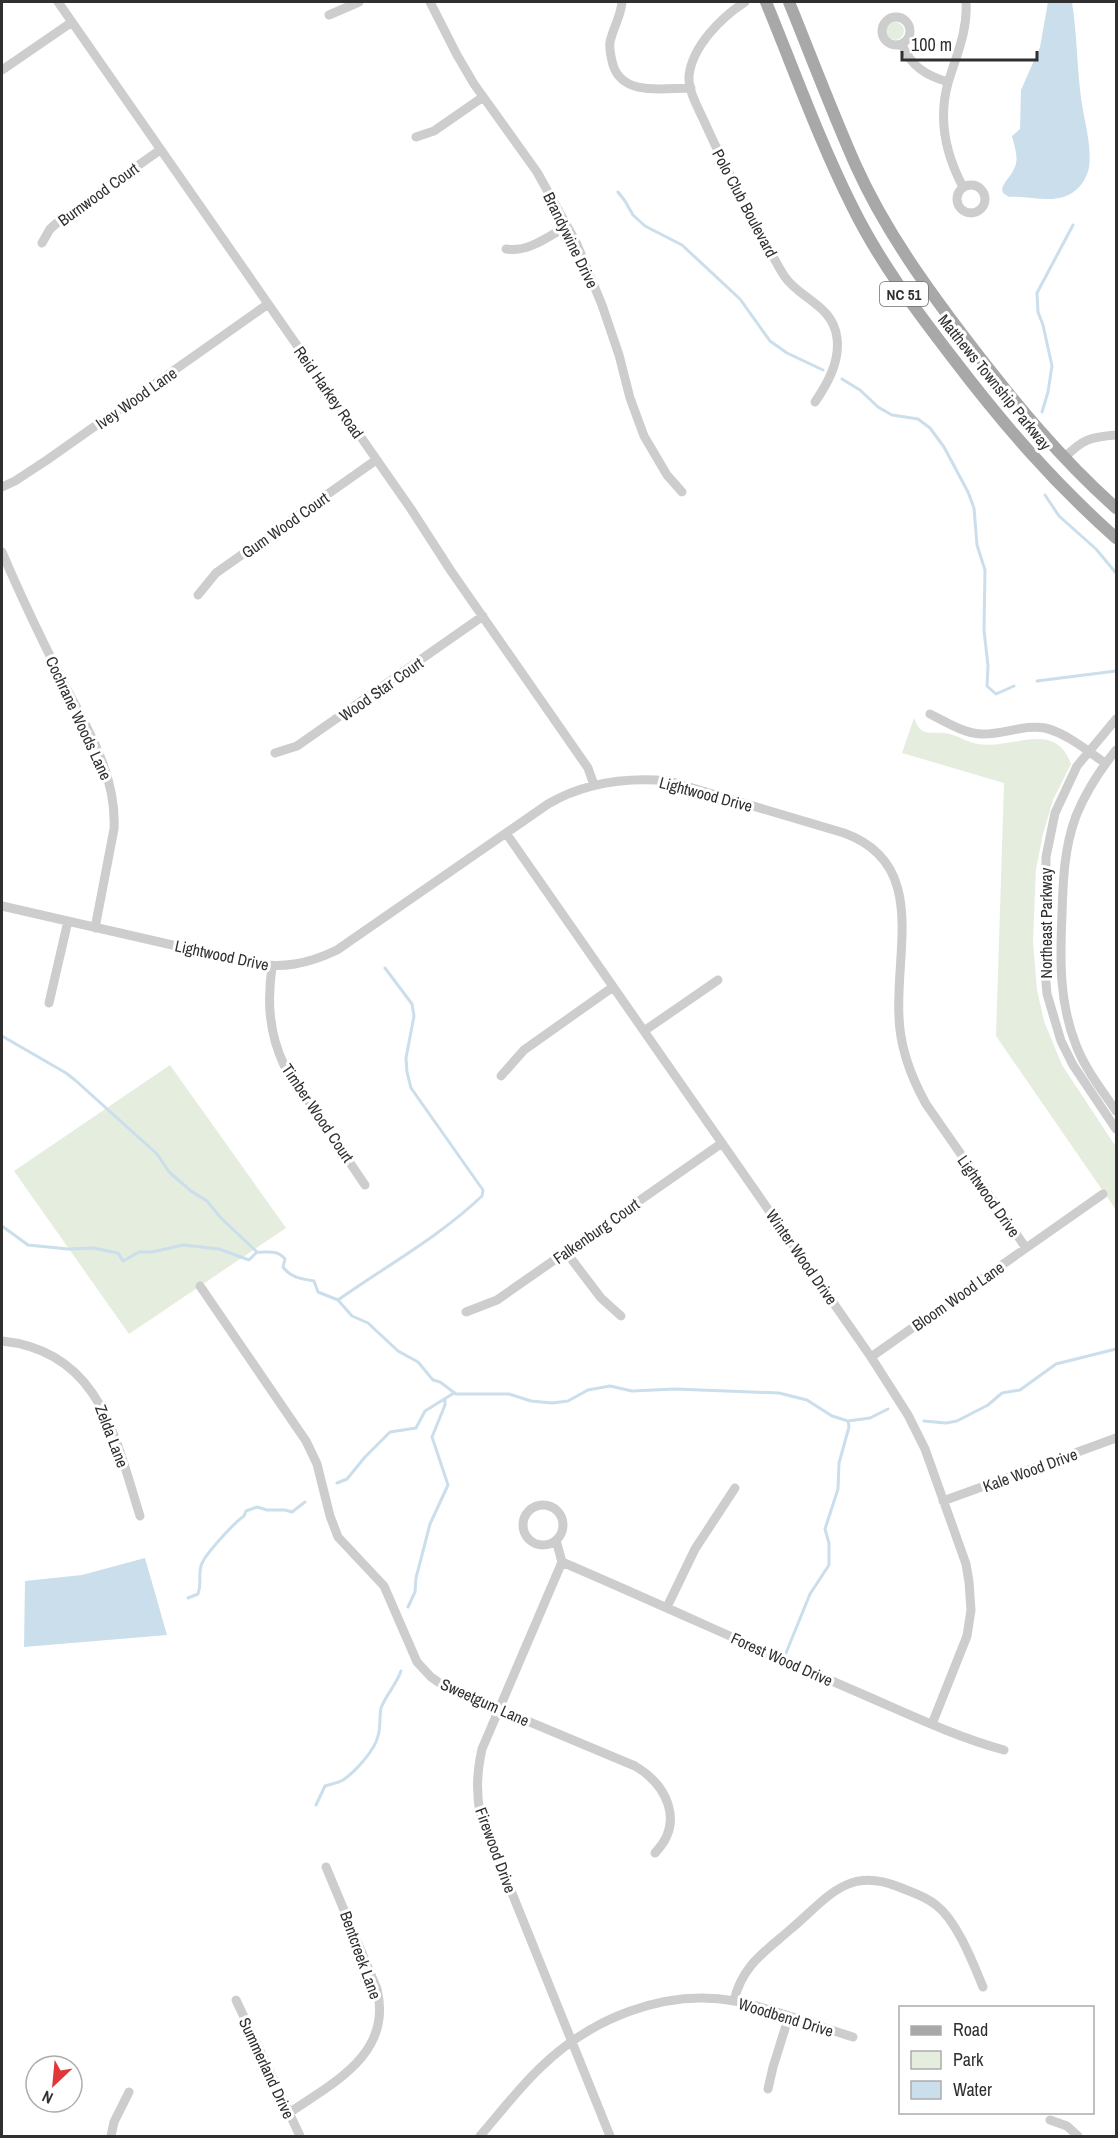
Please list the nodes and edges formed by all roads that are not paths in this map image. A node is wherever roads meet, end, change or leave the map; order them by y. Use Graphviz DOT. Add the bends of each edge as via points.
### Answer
graph roads {
  1 [pos="58,2"];
  2 [pos="359,2"];
  3 [pos="430,2"];
  4 [pos="622,2"];
  5 [pos="746,2"];
  6 [pos="766,2"];
  7 [pos="789,2"];
  8 [pos="966,2"];
  9 [pos="329,15"];
  10 [pos="72,22"];
  11 [pos="902,44"];
  12 [pos="2,70"];
  13 [pos="948,82"];
  14 [pos="691,88"];
  15 [pos="483,97"];
  16 [pos="416,137"];
  17 [pos="160,150"];
  18 [pos="963,187"];
  19 [pos="567,226"];
  20 [pos="42,243"];
  21 [pos="507,249"];
  22 [pos="268,304"];
  23 [pos="815,402"];
  24 [pos="1116,435"];
  25 [pos="1064,458"];
  26 [pos="376,460"];
  27 [pos="2,487"];
  28 [pos="682,492"];
  29 [pos="1116,508"];
  30 [pos="1116,537"];
  31 [pos="2,552"];
  32 [pos="198,595"];
  33 [pos="483,616"];
  34 [pos="930,714"];
  35 [pos="1116,719"];
  36 [pos="1116,750"];
  37 [pos="1089,752"];
  38 [pos="274,753"];
  39 [pos="1105,763"];
  40 [pos="594,785"];
  41 [pos="506,832"];
  42 [pos="2,906"];
  43 [pos="68,921"];
  44 [pos="95,928"];
  45 [pos="272,967"];
  46 [pos="718,980"];
  47 [pos="613,987"];
  48 [pos="49,1003"];
  49 [pos="644,1031"];
  50 [pos="501,1076"];
  51 [pos="1116,1111"];
  52 [pos="1116,1129"];
  53 [pos="722,1143"];
  54 [pos="365,1185"];
  55 [pos="1103,1194"];
  56 [pos="1026,1248"];
  57 [pos="566,1252"];
  58 [pos="200,1286"];
  59 [pos="466,1312"];
  60 [pos="621,1316"];
  61 [pos="2,1341"];
  62 [pos="872,1357"];
  63 [pos="1116,1438"];
  64 [pos="735,1488"];
  65 [pos="944,1501"];
  66 [pos="140,1516"];
  67 [pos="556,1540"];
  68 [pos="562,1562"];
  69 [pos="667,1607"];
  70 [pos="499,1709"];
  71 [pos="932,1724"];
  72 [pos="1004,1750"];
  73 [pos="655,1853"];
  74 [pos="326,1867"];
  75 [pos="983,1987"];
  76 [pos="236,2000"];
  77 [pos="734,2001"];
  78 [pos="789,2016"];
  79 [pos="853,2037"];
  80 [pos="571,2042"];
  81 [pos="768,2089"];
  82 [pos="129,2092"];
  83 [pos="289,2114"];
  84 [pos="1050,2121"];
  85 [pos="111,2136"];
  86 [pos="300,2136"];
  87 [pos="480,2136"];
  88 [pos="610,2136"];
  89 [pos="1078,2136"];
  1 -- 10 [label="street, Reid Harkey Road"];
  2 -- 9 [label="street"];
  3 -- 15 [label="street, Brandywine Drive"];
  4 -- 14 [label="street" via="610,56 622,80 648,89"];
  5 -- 14 [label="street, Polo Club Boulevard" via="708,37 698,52 691,66"];
  6 -- 30 [label="main road, Matthews Township Parkway / NC 51" via="843,188 904,295 1020,442"];
  7 -- 25 [label="main road, Matthews Township Parkway / NC 51" via="856,167 886,225 1004,390"];
  8 -- 13 [label="street" via="962,44"];
  10 -- 12 [label="street"];
  10 -- 17 [label="street, Reid Harkey Road"];
  11 -- 13 [label="street" via="909,59 920,69"];
  13 -- 18 [label="street" via="945,135"];
  14 -- 23 [label="street, Polo Club Boulevard" via="725,168 786,279 821,308 837,337 834,368"];
  15 -- 16 [label="street" via="434,131"];
  15 -- 19 [label="street, Brandywine Drive" via="537,172"];
  17 -- 20 [label="street, Burnwood Court" via="57,222"];
  17 -- 22 [label="street, Reid Harkey Road"];
  19 -- 21 [label="street" via="529,246"];
  19 -- 28 [label="street, Brandywine Drive" via="599,297 644,436"];
  22 -- 26 [label="street, Reid Harkey Road"];
  22 -- 27 [label="street, Ivey Wood Lane" via="47,460"];
  24 -- 25 [label="street" via="1089,438"];
  25 -- 29 [label="main road, Matthews Township Parkway / NC 51"];
  26 -- 32 [label="street, Gum Wood Court" via="216,573"];
  26 -- 33 [label="street, Reid Harkey Road"];
  31 -- 44 [label="street, Cochrane Woods Lane" via="111,785 114,829"];
  33 -- 38 [label="street, Wood Star Court" via="297,746"];
  33 -- 40 [label="street, Reid Harkey Road" via="588,768"];
  34 -- 37 [label="street" via="973,733 1048,729"];
  35 -- 37 [label="street, Northeast Parkway"];
  36 -- 39 [label="street, Northeast Parkway"];
  37 -- 39 [label="street"];
  37 -- 52 [label="street, Northeast Parkway" via="1065,790 1050,837 1046,857 1045,970 1047,994 1061,1041"];
  39 -- 51 [label="street, Northeast Parkway" via="1075,818 1064,867 1061,987 1077,1047"];
  40 -- 41 [label="street, Lightwood Drive" via="559,797"];
  40 -- 56 [label="street, Lightwood Drive" via="640,779 683,784 844,833 879,853 891,869 899,891 898,1016 913,1081"];
  41 -- 45 [label="street, Lightwood Drive" via="337,950 302,964"];
  41 -- 47 [label="street, Winter Wood Drive"];
  42 -- 43 [label="street, Lightwood Drive"];
  43 -- 44 [label="street, Lightwood Drive"];
  43 -- 48 [label="street"];
  44 -- 45 [label="street, Lightwood Drive"];
  45 -- 54 [label="street, Timber Wood Court" via="270,1021 279,1054"];
  46 -- 49 [label="street"];
  47 -- 49 [label="street, Winter Wood Drive"];
  47 -- 50 [label="street" via="524,1050"];
  49 -- 53 [label="street, Winter Wood Drive"];
  53 -- 57 [label="street, Falkenburg Court"];
  53 -- 62 [label="street, Winter Wood Drive"];
  55 -- 56 [label="street, Bloom Wood Lane"];
  56 -- 62 [label="street, Bloom Wood Lane"];
  57 -- 59 [label="street, Falkenburg Court" via="497,1300"];
  57 -- 60 [label="street" via="601,1298"];
  58 -- 70 [label="street, Sweetgum Lane" via="306,1441 317,1464 338,1537 384,1586 417,1662 444,1686"];
  61 -- 66 [label="street, Zelda Lane" via="56,1358 92,1391 116,1439"];
  62 -- 65 [label="street, Winter Wood Drive" via="915,1429"];
  63 -- 65 [label="street, Kale Wood Drive"];
  64 -- 69 [label="street" via="695,1549"];
  65 -- 71 [label="street, Winter Wood Drive" via="966,1564 971,1610 963,1650"];
  67 -- 67 [label="street" via="563,1524 558,1511 543,1504 529,1510 522,1526 526,1536 539,1545"];
  67 -- 68 [label="street"];
  68 -- 69 [label="street, Forest Wood Drive"];
  68 -- 70 [label="street, Firewood Drive"];
  69 -- 71 [label="street, Forest Wood Drive"];
  70 -- 73 [label="street, Sweetgum Lane" via="645,1772 659,1786 670,1815 668,1835"];
  70 -- 80 [label="street, Firewood Drive" via="482,1749 476,1776 480,1814"];
  71 -- 72 [label="street, Forest Wood Drive"];
  74 -- 83 [label="street, Bentcreek Lane" via="377,1989 379,2019 360,2061"];
  75 -- 77 [label="street" via="950,1920 935,1904 891,1883 870,1880 844,1886 750,1965"];
  76 -- 83 [label="street, Summerland Drive"];
  77 -- 78 [label="street, Woodbend Drive"];
  77 -- 80 [label="street, Woodbend Drive" via="655,2003 617,2016"];
  78 -- 79 [label="street, Woodbend Drive"];
  78 -- 81 [label="street"];
  80 -- 87 [label="street, Woodbend Drive" via="540,2068"];
  80 -- 88 [label="street, Firewood Drive"];
  82 -- 85 [label="street"];
  83 -- 86 [label="street, Summerland Drive"];
  84 -- 89 [label="street" via="1067,2126"];
}
